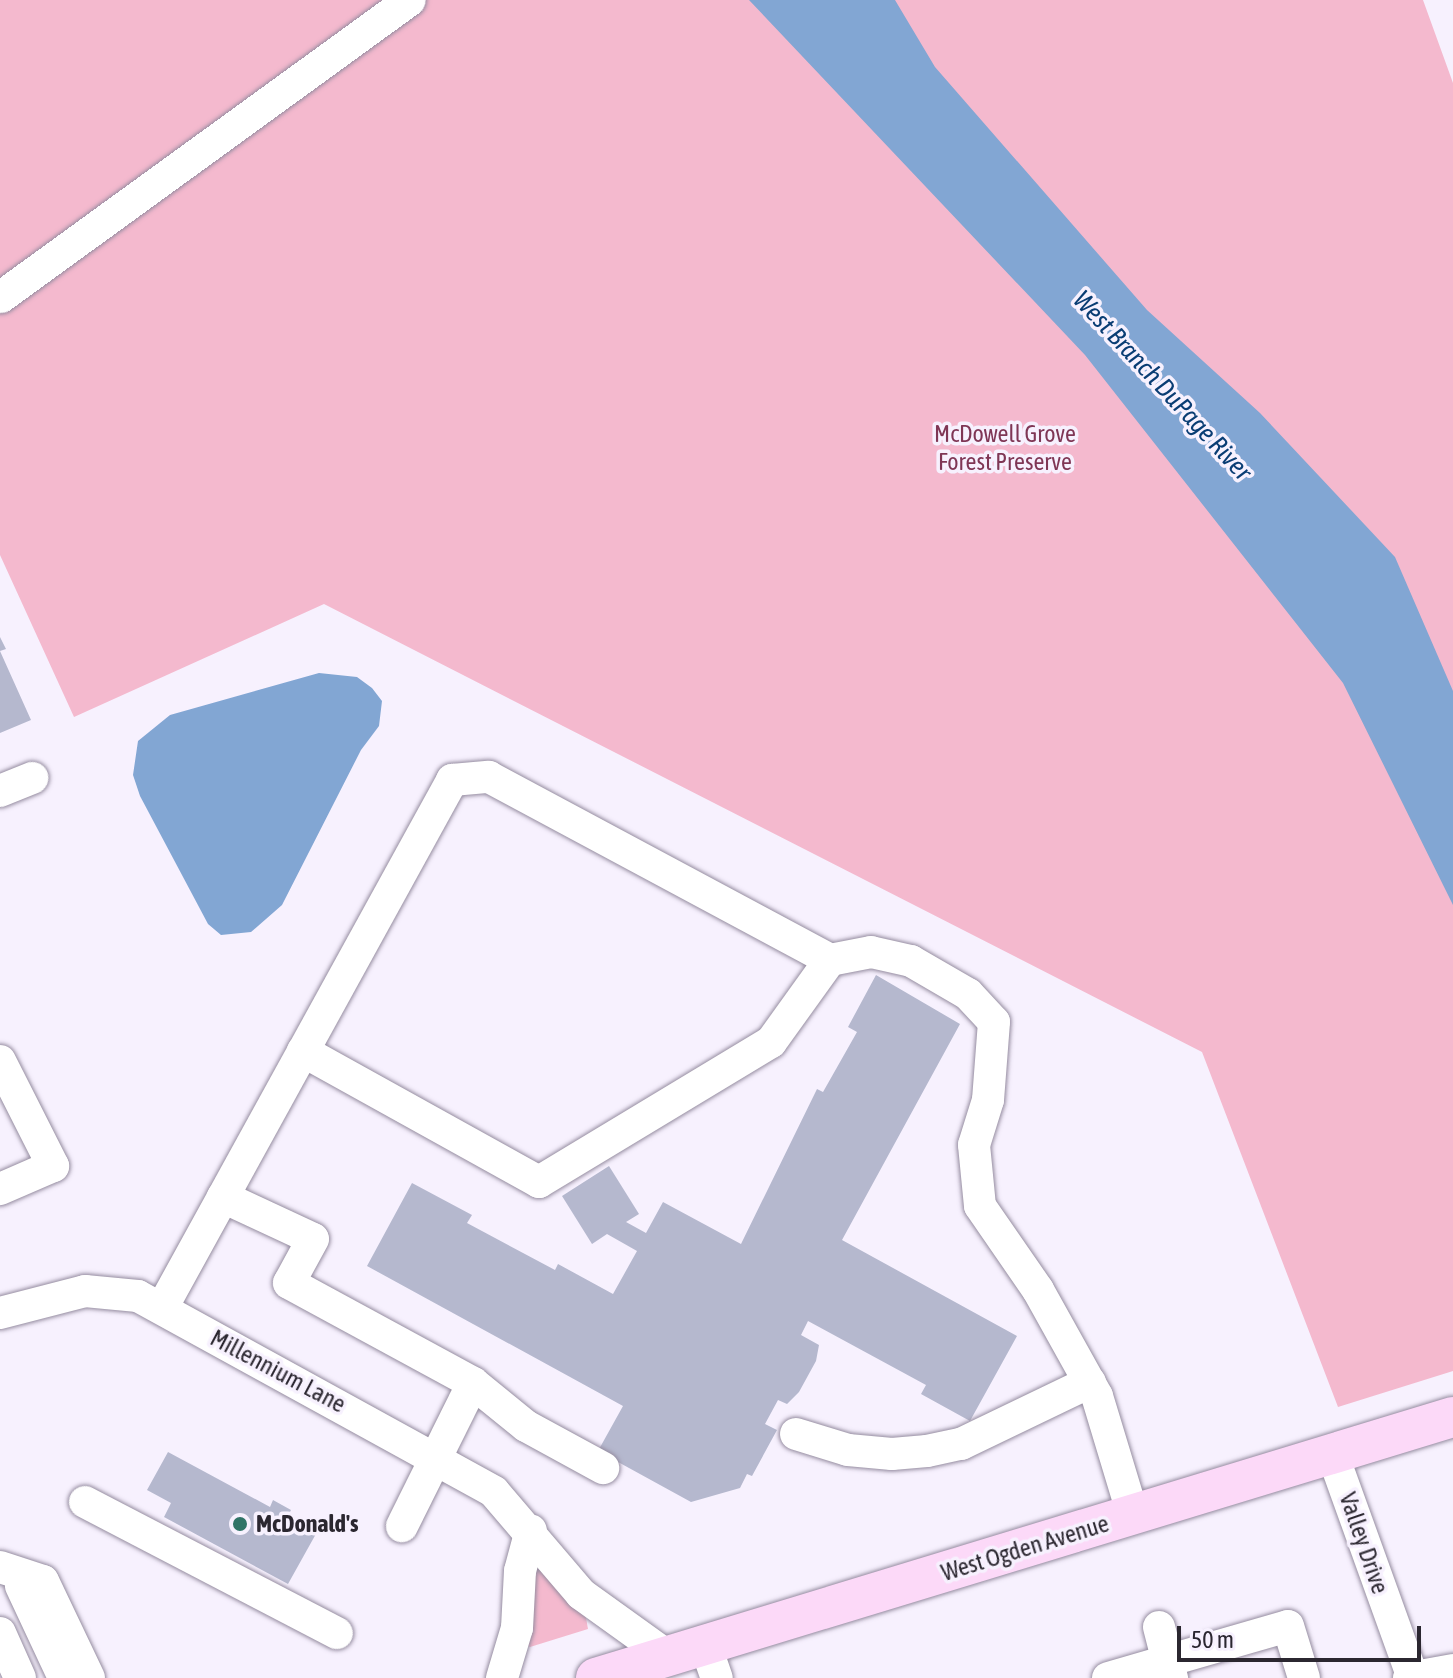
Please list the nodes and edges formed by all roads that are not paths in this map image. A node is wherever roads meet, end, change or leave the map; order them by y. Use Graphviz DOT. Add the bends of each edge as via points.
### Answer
graph roads {
  1 [pos="410,0"];
  2 [pos="1,297"];
  3 [pos="32,778"];
  4 [pos="0,791"];
  5 [pos="830,960"];
  6 [pos="303,1051"];
  7 [pos="0,1061"];
  8 [pos="0,1189"];
  9 [pos="223,1197"];
  10 [pos="2,1307"];
  11 [pos="162,1308"];
  12 [pos="1090,1382"];
  13 [pos="473,1383"];
  14 [pos="1453,1417"];
  15 [pos="796,1434"];
  16 [pos="1332,1453"];
  17 [pos="436,1456"];
  18 [pos="603,1468"];
  19 [pos="85,1502"];
  20 [pos="1133,1515"];
  21 [pos="402,1526"];
  22 [pos="531,1530"];
  23 [pos="5,1578"];
  24 [pos="1159,1627"];
  25 [pos="0,1633"];
  26 [pos="337,1633"];
  27 [pos="666,1655"];
  28 [pos="711,1661"];
  29 [pos="1169,1670"];
  30 [pos="1453,1670"];
  31 [pos="20,1678"];
  32 [pos="40,1678"];
  33 [pos="64,1678"];
  34 [pos="89,1678"];
  35 [pos="502,1678"];
  36 [pos="596,1678"];
  37 [pos="1108,1678"];
  38 [pos="1304,1678"];
  39 [pos="1412,1678"];
  1 -- 2 [label="street"];
  3 -- 4 [label="street"];
  5 -- 6 [label="street" via="771,1042 539,1182"];
  5 -- 6 [label="street" via="489,777 452,780"];
  5 -- 12 [label="street" via="871,952 911,961 968,994 994,1022 988,1100 974,1145 980,1206 1038,1290"];
  6 -- 9 [label="street"];
  7 -- 8 [label="street" via="53,1166"];
  9 -- 11 [label="street"];
  9 -- 13 [label="street" via="313,1239 289,1283"];
  10 -- 11 [label="street, Millennium Lane" via="85,1291 138,1296"];
  11 -- 17 [label="street, Millennium Lane"];
  12 -- 15 [label="street" via="961,1444 927,1451 848,1450"];
  12 -- 20 [label="street"];
  13 -- 17 [label="street"];
  13 -- 18 [label="street" via="526,1426"];
  14 -- 16 [label="main road, West Ogden Avenue"];
  16 -- 20 [label="main road, West Ogden Avenue"];
  16 -- 39 [label="street, Valley Drive"];
  17 -- 21 [label="street"];
  17 -- 22 [label="street, Millennium Lane" via="494,1492"];
  19 -- 26 [label="street"];
  20 -- 28 [label="main road, West Ogden Avenue"];
  22 -- 27 [label="street, Millennium Lane" via="581,1594"];
  22 -- 35 [label="street" via="520,1571 517,1628"];
  23 -- 32 [label="street"];
  23 -- 33 [label="street"];
  23 -- 34 [label="street" via="43,1581"];
  24 -- 29 [label="street"];
  25 -- 31 [label="street"];
  27 -- 28 [label="main road, West Ogden Avenue"];
  27 -- 36 [label="main road, West Ogden Avenue"];
  29 -- 37 [label="street"];
  29 -- 38 [label="street" via="1288,1626"];
  30 -- 39 [label="street"];
}
